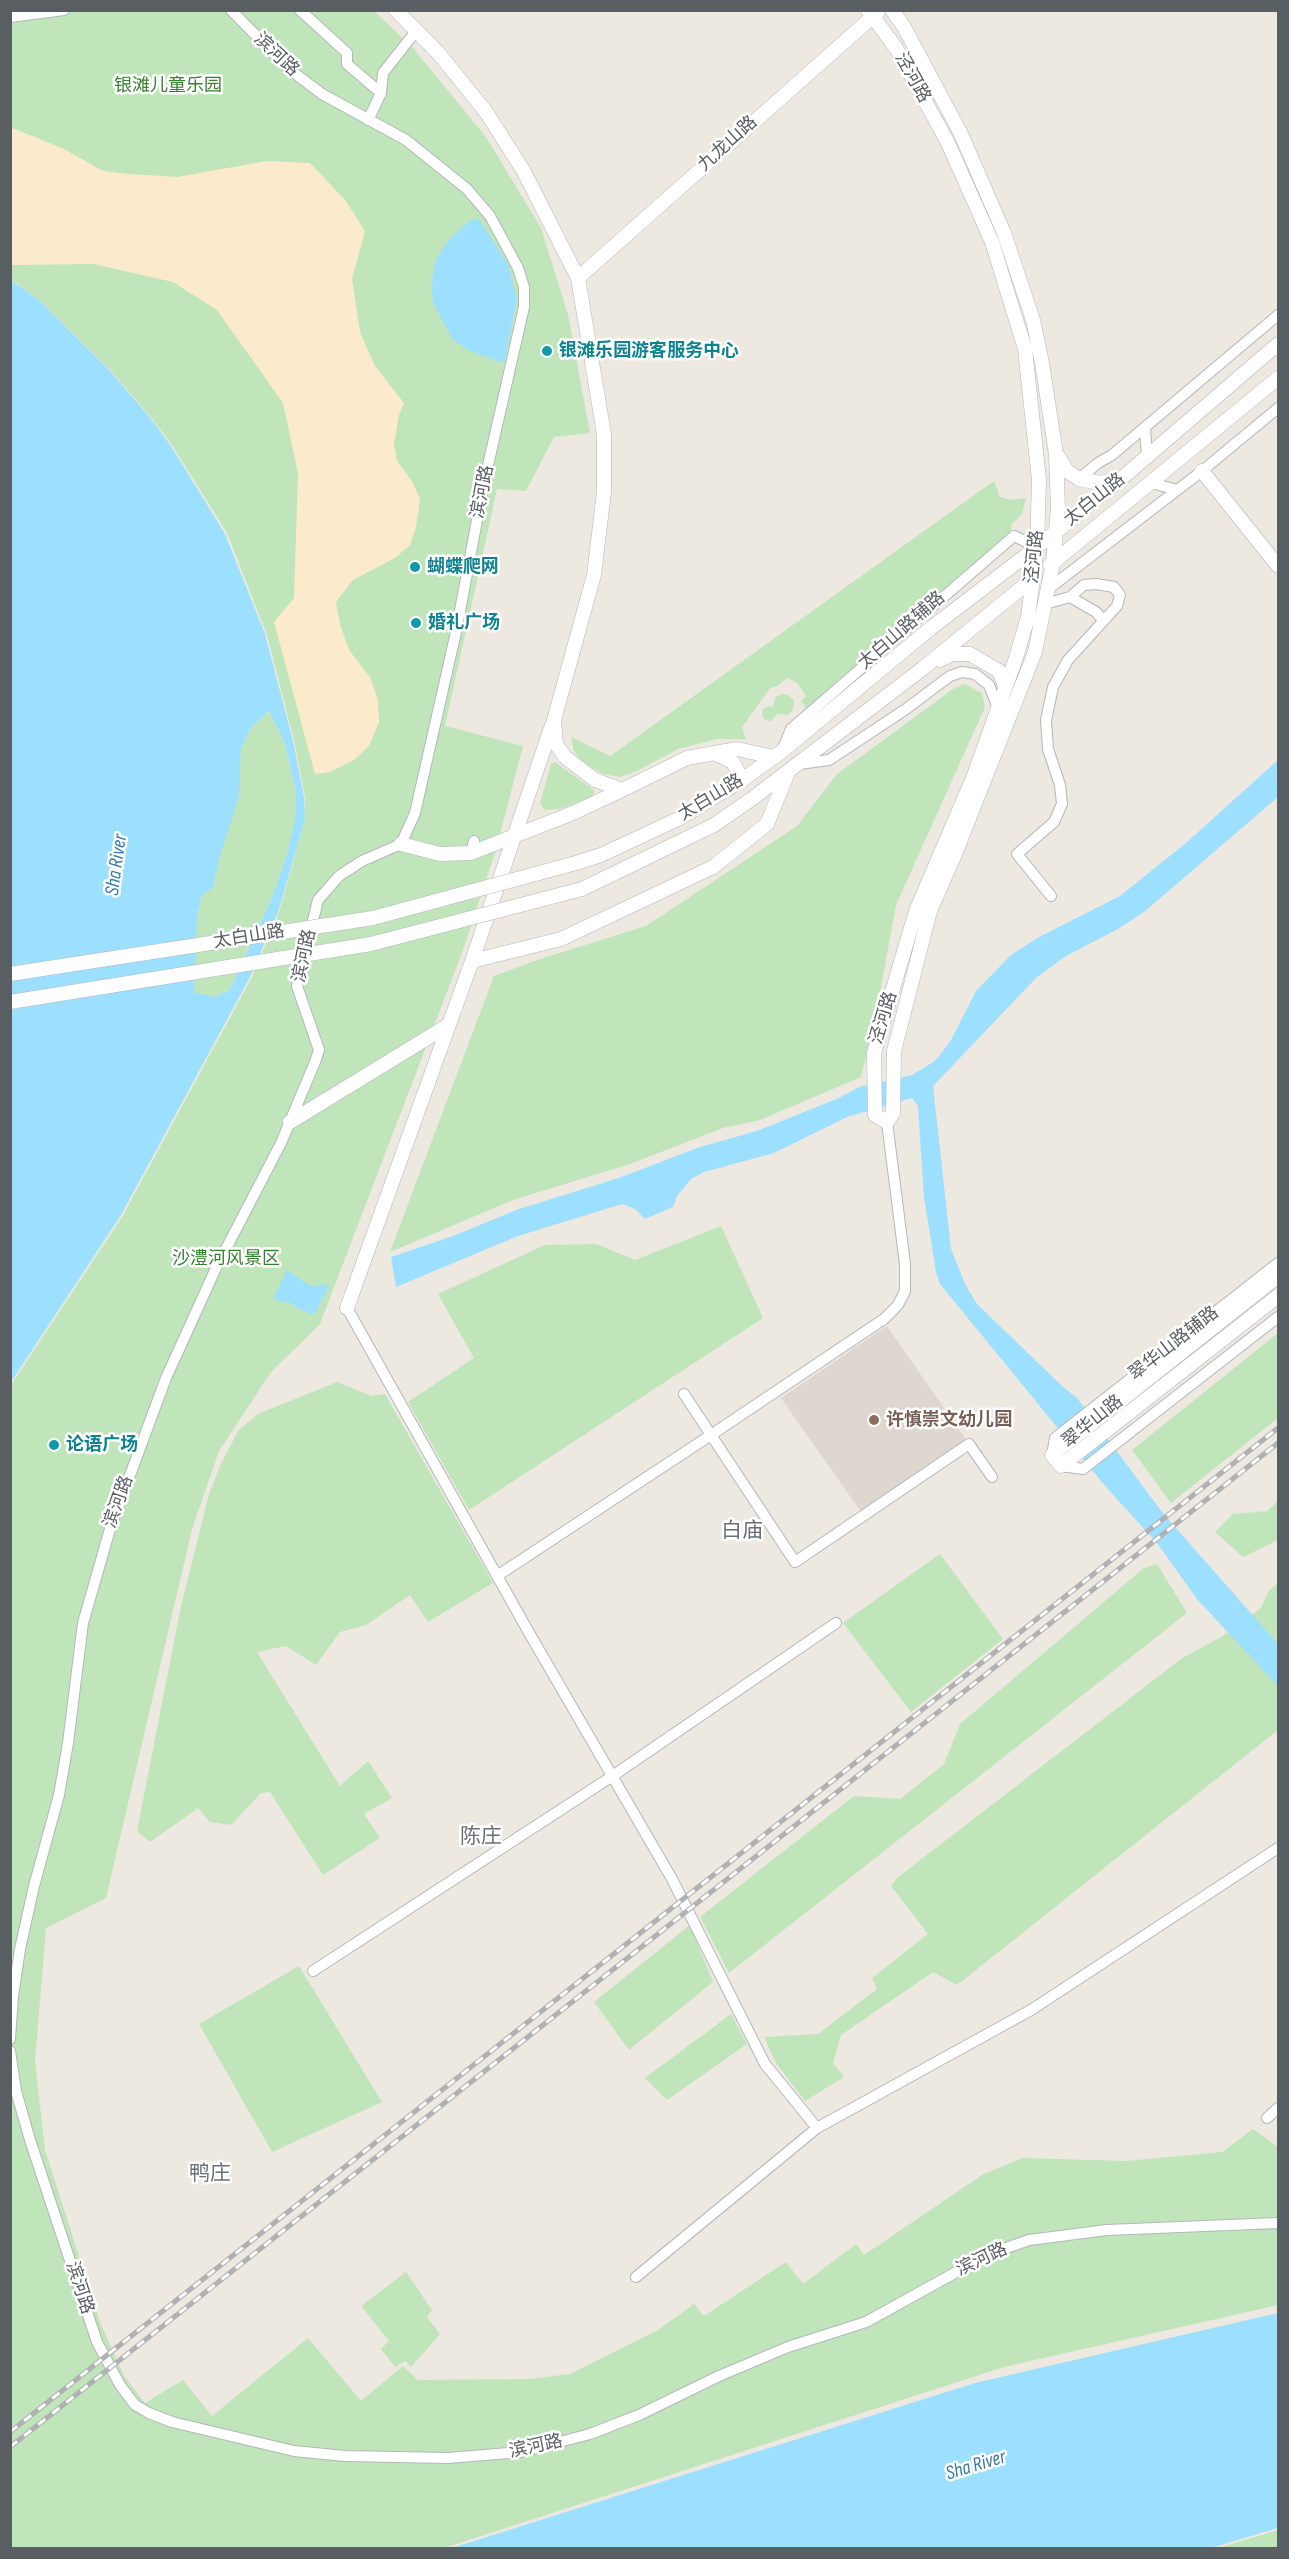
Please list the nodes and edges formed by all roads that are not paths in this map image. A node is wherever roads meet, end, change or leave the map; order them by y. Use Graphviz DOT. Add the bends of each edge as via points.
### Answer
graph roads {
  1 [pos="64,10"];
  2 [pos="231,10"];
  3 [pos="300,10"];
  4 [pos="396,10"];
  5 [pos="892,10"];
  6 [pos="873,13"];
  7 [pos="10,17"];
  8 [pos="416,31"];
  9 [pos="381,93"];
  10 [pos="368,120"];
  11 [pos="578,278"];
  12 [pos="1278,315"];
  13 [pos="1278,344"];
  14 [pos="1278,378"];
  15 [pos="1278,408"];
  16 [pos="1145,428"];
  17 [pos="1056,454"];
  18 [pos="1147,457"];
  19 [pos="1202,471"];
  20 [pos="1122,478"];
  21 [pos="1079,479"];
  22 [pos="1152,483"];
  23 [pos="1177,490"];
  24 [pos="1056,532"];
  25 [pos="1037,547"];
  26 [pos="1053,562"];
  27 [pos="1278,566"];
  28 [pos="1032,580"];
  29 [pos="1046,597"];
  30 [pos="1070,597"];
  31 [pos="1103,620"];
  32 [pos="922,669"];
  33 [pos="1005,686"];
  34 [pos="998,708"];
  35 [pos="554,720"];
  36 [pos="714,753"];
  37 [pos="778,754"];
  38 [pos="799,764"];
  39 [pos="787,773"];
  40 [pos="742,780"];
  41 [pos="622,790"];
  42 [pos="516,835"];
  43 [pos="401,844"];
  44 [pos="1051,896"];
  45 [pos="472,961"];
  46 [pos="10,975"];
  47 [pos="10,1002"];
  48 [pos="447,1026"];
  49 [pos="885,1117"];
  50 [pos="290,1122"];
  51 [pos="1278,1263"];
  52 [pos="1278,1276"];
  53 [pos="1278,1296"];
  54 [pos="347,1308"];
  55 [pos="1278,1317"];
  56 [pos="684,1394"];
  57 [pos="1110,1409"];
  58 [pos="711,1435"];
  59 [pos="1060,1453"];
  60 [pos="992,1477"];
  61 [pos="497,1576"];
  62 [pos="836,1623"];
  63 [pos="611,1777"];
  64 [pos="1278,1848"];
  65 [pos="313,1971"];
  66 [pos="10,2039"];
  67 [pos="10,2051"];
  68 [pos="1278,2108"];
  69 [pos="1267,2118"];
  70 [pos="817,2128"];
  71 [pos="1278,2223"];
  72 [pos="636,2277"];
  1 -- 7 [label="street"];
  2 -- 10 [label="street, 滨河路" via="289,69 322,94"];
  3 -- 9 [label="street" via="347,53 347,64"];
  4 -- 8 [label="street"];
  5 -- 17 [label="street, 泾河路" via="961,134 1004,233 1033,320"];
  6 -- 11 [label="street, 九龙山路"];
  6 -- 25 [label="street, 泾河路" via="948,143 992,242 1019,328 1025,349 1039,480"];
  8 -- 9 [label="street" via="383,73"];
  8 -- 11 [label="street" via="486,112 523,170"];
  9 -- 10 [label="street"];
  10 -- 43 [label="street, 滨河路" via="420,150 467,189 505,241 524,287 524,307 484,483 456,632 415,813"];
  11 -- 35 [label="street" via="604,434 604,492 594,575"];
  12 -- 16 [label="street"];
  13 -- 18 [label="street, 太白山路"];
  14 -- 22 [label="street, 太白山路"];
  15 -- 19 [label="street"];
  16 -- 18 [label="street"];
  16 -- 21 [label="street"];
  17 -- 21 [label="street" via="1067,471"];
  17 -- 24 [label="street, 泾河路"];
  18 -- 20 [label="street, 太白山路"];
  19 -- 23 [label="street"];
  19 -- 27 [label="street"];
  20 -- 21 [label="street" via="1100,483"];
  20 -- 24 [label="street, 太白山路"];
  22 -- 23 [label="street"];
  22 -- 26 [label="street, 太白山路"];
  23 -- 29 [label="street"];
  24 -- 25 [label="street, 太白山路"];
  24 -- 26 [label="street, 泾河路"];
  25 -- 28 [label="street, 泾河路"];
  25 -- 37 [label="street, 太白山路" via="931,627"];
  25 -- 37 [label="street, 太白山路辅路" via="1014,536 791,729"];
  26 -- 28 [label="street, 太白山路"];
  26 -- 29 [label="street, 泾河路"];
  28 -- 32 [label="street, 太白山路"];
  28 -- 33 [label="street, 泾河路" via="1028,617"];
  29 -- 30 [label="street"];
  29 -- 49 [label="street, 泾河路" via="1035,652 930,911 894,1051"];
  30 -- 31 [label="street"];
  30 -- 31 [label="street" via="1084,585 1114,587 1120,595 1117,606"];
  31 -- 44 [label="street" via="1068,660 1053,687 1046,720 1048,749 1062,804 1054,822 1017,854"];
  32 -- 33 [label="street" via="953,654 970,654 999,671"];
  32 -- 38 [label="street, 太白山路"];
  33 -- 34 [label="street, 泾河路"];
  34 -- 38 [label="street" via="989,685 975,674 962,672 950,676 829,760"];
  34 -- 49 [label="street, 泾河路" via="973,778 916,911 874,1053"];
  35 -- 41 [label="street" via="556,744 565,757 595,780"];
  35 -- 42 [label="street"];
  36 -- 37 [label="street" via="737,748"];
  36 -- 40 [label="street" via="733,762"];
  36 -- 41 [label="street" via="687,758"];
  37 -- 40 [label="street, 太白山路"];
  38 -- 39 [label="street, 太白山路"];
  39 -- 45 [label="street" via="767,824 714,867 561,939"];
  39 -- 47 [label="street, 太白山路, bridge" via="714,825 582,889 371,944"];
  40 -- 46 [label="street, 太白山路, bridge" via="678,819 601,855 373,918"];
  41 -- 42 [label="street"];
  42 -- 43 [label="street" via="440,854"];
  42 -- 45 [label="street"];
  43 -- 50 [label="street, 滨河路" via="339,876 318,900 297,986 319,1050"];
  45 -- 48 [label="street"];
  48 -- 50 [label="street"];
  48 -- 54 [label="street"];
  49 -- 58 [label="street" via="904,1264 905,1291 898,1305 884,1319"];
  50 -- 66 [label="street, 滨河路" via="216,1268 171,1368 110,1529 83,1623 68,1743 20,1949"];
  51 -- 57 [label="street, 翠华山路辅路"];
  52 -- 57 [label="street, 翠华山路"];
  53 -- 57 [label="street, 翠华山路"];
  54 -- 61 [label="street"];
  55 -- 59 [label="street" via="1083,1469"];
  56 -- 58 [label="street"];
  57 -- 59 [label="street, 翠华山路"];
  57 -- 59 [label="street, 翠华山路辅路"];
  58 -- 60 [label="street" via="795,1562 969,1444"];
  58 -- 61 [label="street"];
  61 -- 63 [label="street"];
  62 -- 63 [label="street"];
  63 -- 65 [label="street"];
  63 -- 70 [label="street" via="672,1879 765,2064"];
  64 -- 70 [label="street" via="1031,2010"];
  67 -- 71 [label="street, 滨河路" via="30,2140 97,2342 120,2385 149,2414 294,2451 448,2458 521,2452 600,2430 788,2347 866,2322 989,2254 1029,2240 1107,2230"];
  68 -- 69 [label="street"];
  70 -- 72 [label="street"];
}
